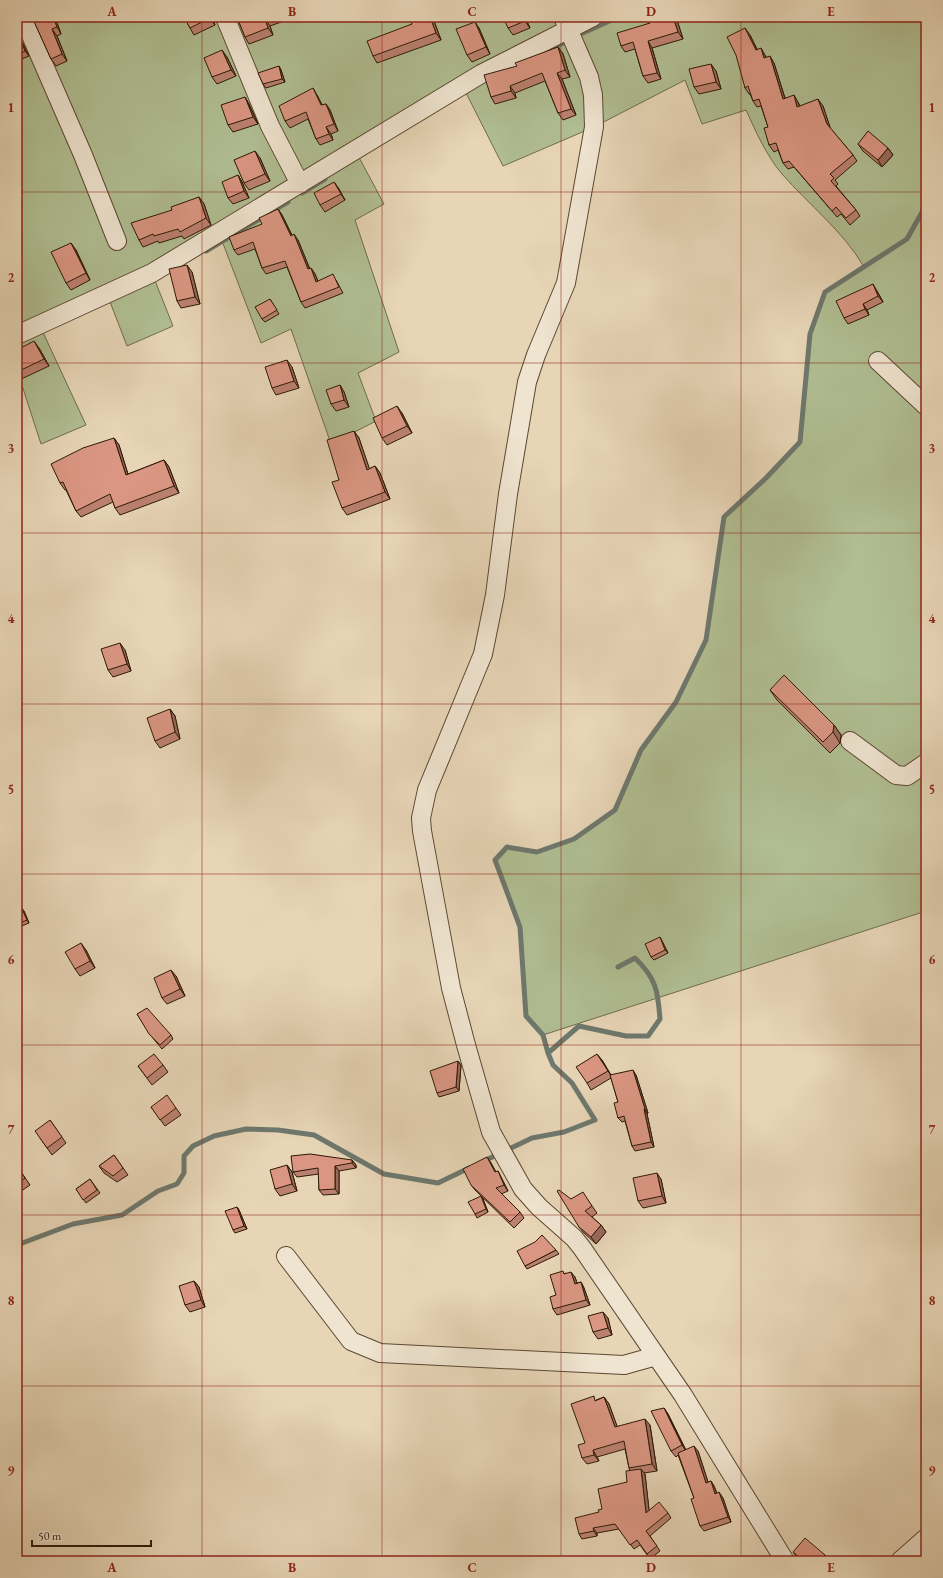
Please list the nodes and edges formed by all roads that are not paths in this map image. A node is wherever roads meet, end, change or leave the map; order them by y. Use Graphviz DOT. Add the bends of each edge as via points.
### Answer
graph roads {
  1 [pos="23,17"];
  2 [pos="225,17"];
  3 [pos="593,17"];
  4 [pos="566,23"];
  5 [pos="300,184"];
  6 [pos="117,241"];
  7 [pos="17,335"];
  8 [pos="878,361"];
  9 [pos="926,406"];
  10 [pos="850,741"];
  11 [pos="926,763"];
  12 [pos="286,1256"];
  13 [pos="656,1356"];
  14 [pos="926,1538"];
  15 [pos="785,1561"];
  16 [pos="900,1561"];
  1 -- 6 [label="street"];
  2 -- 5 [label="street" via="270,126"];
  3 -- 4 [label="street"];
  4 -- 5 [label="street"];
  4 -- 13 [label="street" via="589,77 593,95 594,127 566,283 527,382 508,494 495,595 483,654 427,790 421,818 451,988 491,1132 523,1189 582,1248"];
  5 -- 7 [label="street" via="152,273"];
  8 -- 9 [label="street"];
  10 -- 11 [label="street" via="896,775 907,776"];
  12 -- 13 [label="street" via="351,1341 380,1353 624,1365"];
  13 -- 15 [label="street" via="683,1395"];
  14 -- 16 [label="street"];
}
